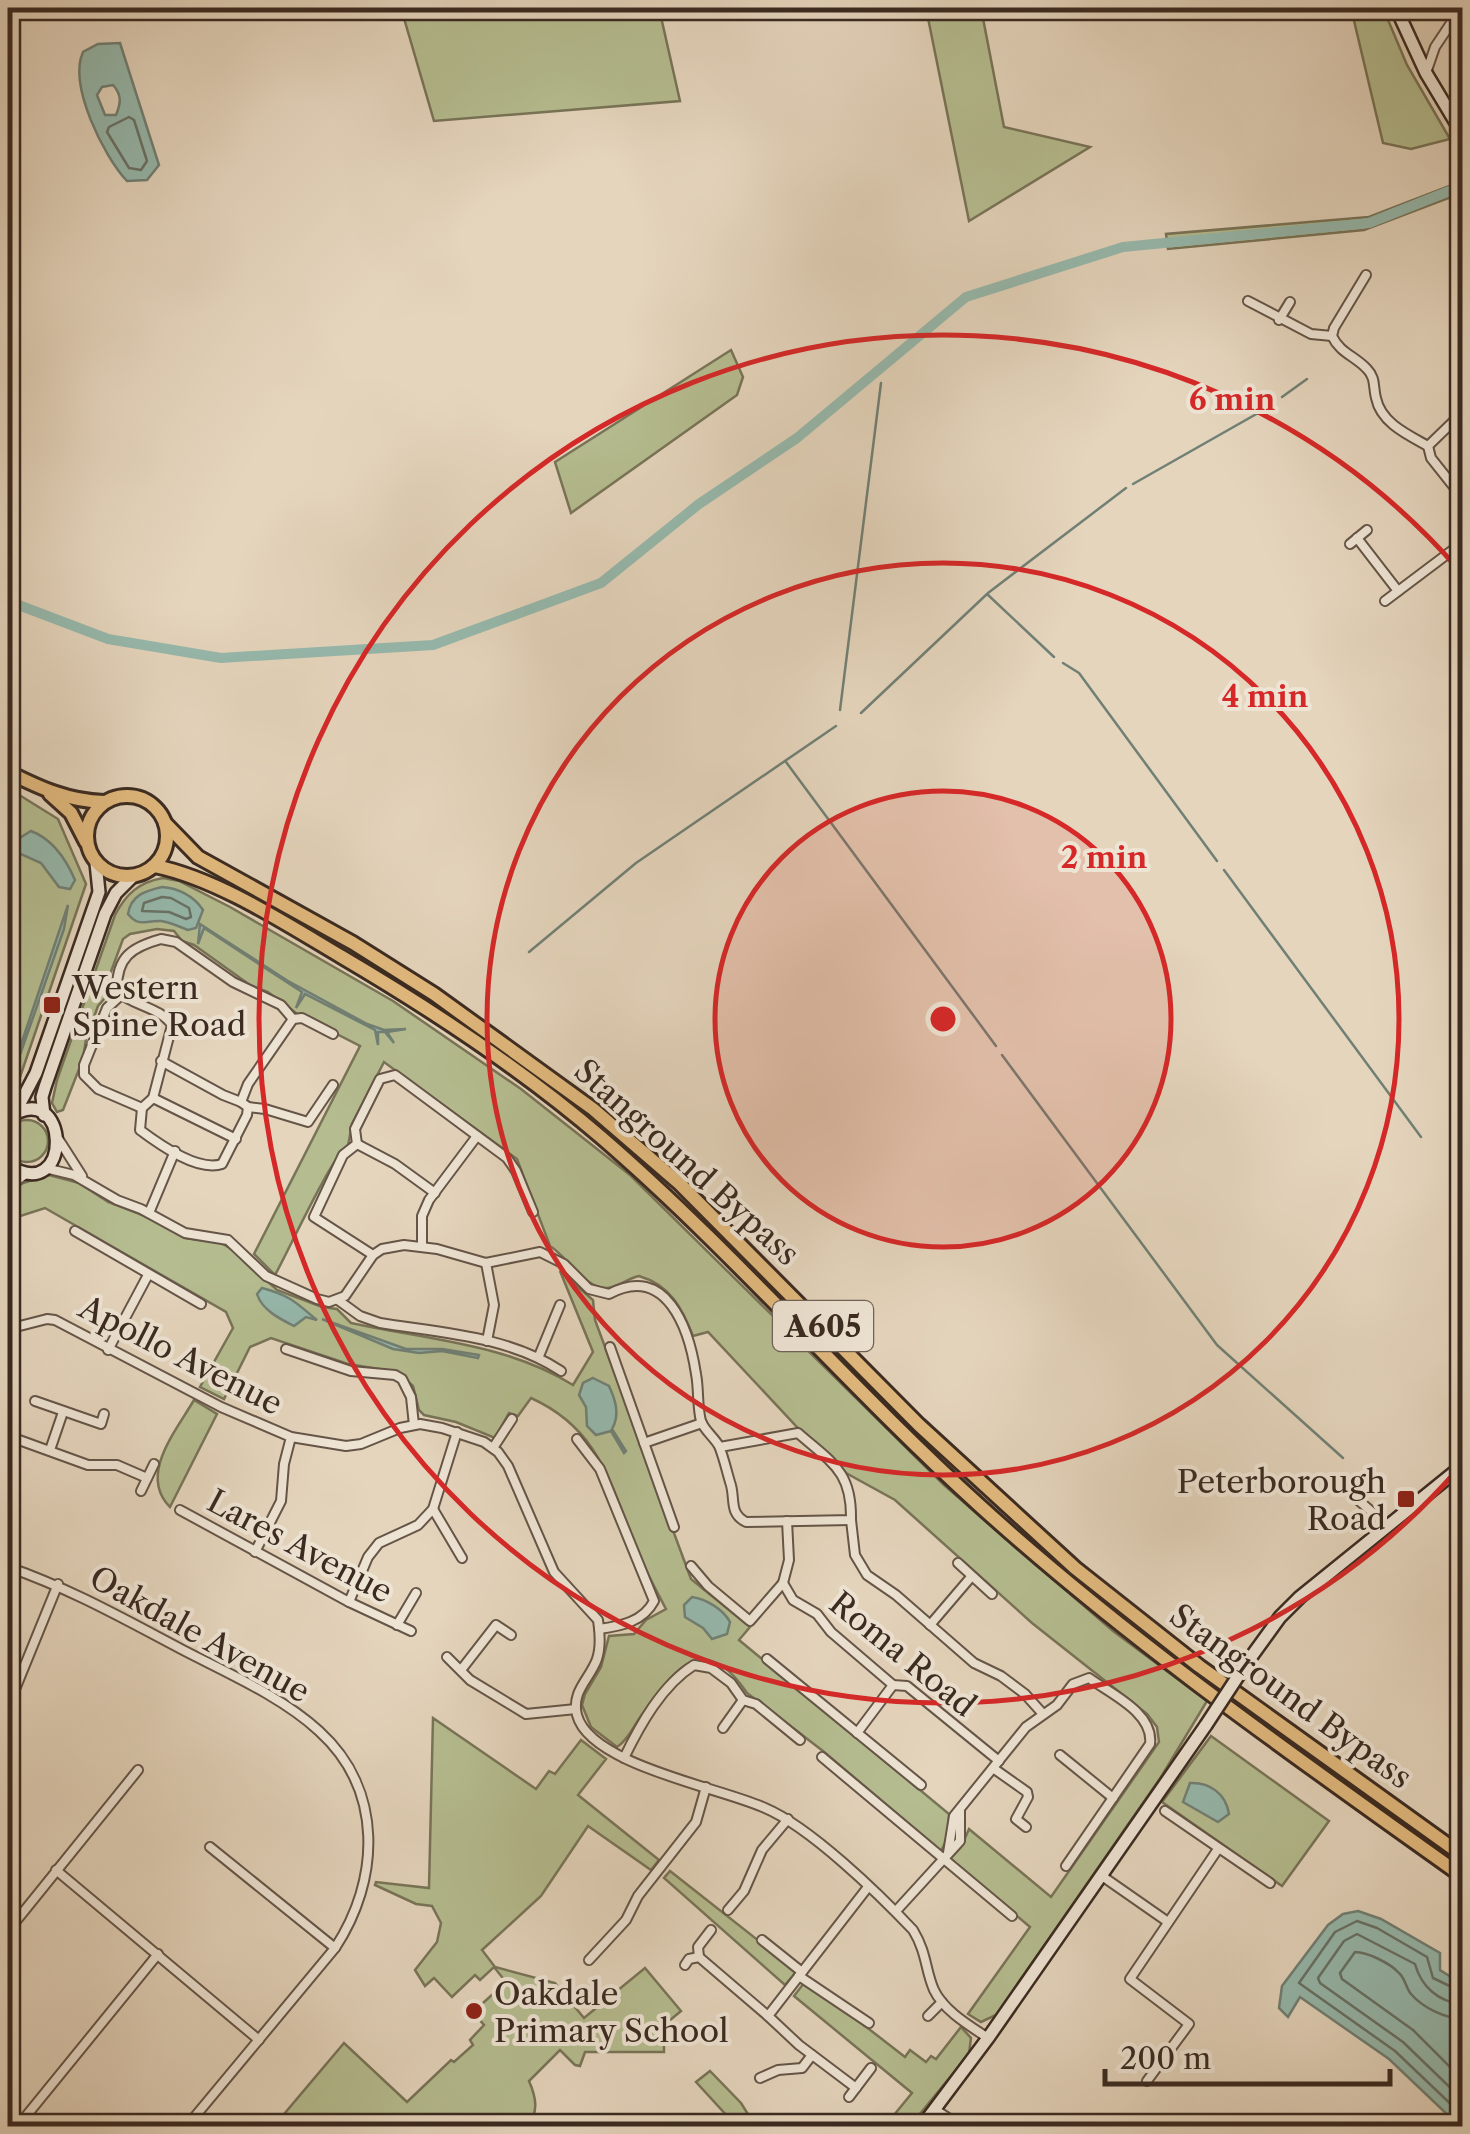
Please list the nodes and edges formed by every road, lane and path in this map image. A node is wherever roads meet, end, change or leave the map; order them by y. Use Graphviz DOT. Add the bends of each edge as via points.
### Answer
graph roads {
  1 [pos="1396,8"];
  2 [pos="1461,8"];
  3 [pos="1412,45"];
  4 [pos="1434,47"];
  5 [pos="1426,73"];
  6 [pos="1462,133"];
  7 [pos="1366,276"];
  8 [pos="1248,302"];
  9 [pos="1290,302"];
  10 [pos="1279,320"];
  11 [pos="1332,336"];
  12 [pos="1462,413"];
  13 [pos="1428,446"];
  14 [pos="1462,497"];
  15 [pos="1367,530"];
  16 [pos="1462,543"];
  17 [pos="1398,591"];
  18 [pos="1385,601"];
  19 [pos="8,772"];
  20 [pos="49,792"];
  21 [pos="104,802"];
  22 [pos="165,823"];
  23 [pos="87,844"];
  24 [pos="96,863"];
  25 [pos="155,866"];
  26 [pos="134,876"];
  27 [pos="122,995"];
  28 [pos="293,1018"];
  29 [pos="333,1034"];
  30 [pos="161,1061"];
  31 [pos="333,1084"];
  32 [pos="153,1098"];
  33 [pos="244,1104"];
  34 [pos="142,1108"];
  35 [pos="10,1115"];
  36 [pos="44,1115"];
  37 [pos="477,1136"];
  38 [pos="236,1139"];
  39 [pos="59,1140"];
  40 [pos="358,1144"];
  41 [pos="175,1151"];
  42 [pos="8,1165"];
  43 [pos="45,1168"];
  44 [pos="27,1173"];
  45 [pos="88,1183"];
  46 [pos="8,1187"];
  47 [pos="435,1192"];
  48 [pos="533,1212"];
  49 [pos="149,1213"];
  50 [pos="75,1230"];
  51 [pos="96,1244"];
  52 [pos="422,1246"];
  53 [pos="373,1255"];
  54 [pos="89,1256"];
  55 [pos="486,1264"];
  56 [pos="148,1275"];
  57 [pos="338,1300"];
  58 [pos="201,1304"];
  59 [pos="560,1304"];
  60 [pos="8,1329"];
  61 [pos="486,1341"];
  62 [pos="610,1346"];
  63 [pos="286,1349"];
  64 [pos="108,1350"];
  65 [pos="539,1356"];
  66 [pos="330,1364"];
  67 [pos="561,1371"];
  68 [pos="326,1374"];
  69 [pos="35,1401"];
  70 [pos="63,1412"];
  71 [pos="104,1414"];
  72 [pos="512,1419"];
  73 [pos="702,1423"];
  74 [pos="414,1425"];
  75 [pos="457,1432"];
  76 [pos="8,1436"];
  77 [pos="291,1437"];
  78 [pos="577,1439"];
  79 [pos="644,1443"];
  80 [pos="720,1447"];
  81 [pos="493,1448"];
  82 [pos="50,1450"];
  83 [pos="154,1464"];
  84 [pos="1462,1466"];
  85 [pos="146,1478"];
  86 [pos="1342,1485"];
  87 [pos="140,1491"];
  88 [pos="433,1509"];
  89 [pos="180,1510"];
  90 [pos="852,1520"];
  91 [pos="787,1521"];
  92 [pos="1388,1526"];
  93 [pos="674,1527"];
  94 [pos="255,1552"];
  95 [pos="462,1558"];
  96 [pos="958,1563"];
  97 [pos="691,1566"];
  98 [pos="8,1567"];
  99 [pos="971,1577"];
  100 [pos="784,1583"];
  101 [pos="58,1584"];
  102 [pos="416,1593"];
  103 [pos="992,1594"];
  104 [pos="349,1602"];
  105 [pos="397,1625"];
  106 [pos="930,1626"];
  107 [pos="599,1628"];
  108 [pos="411,1631"];
  109 [pos="511,1635"];
  110 [pos="447,1657"];
  111 [pos="767,1659"];
  112 [pos="461,1670"];
  113 [pos="893,1685"];
  114 [pos="8,1700"];
  115 [pos="743,1700"];
  116 [pos="576,1709"];
  117 [pos="1043,1714"];
  118 [pos="723,1728"];
  119 [pos="857,1733"];
  120 [pos="800,1740"];
  121 [pos="1060,1755"];
  122 [pos="822,1757"];
  123 [pos="624,1758"];
  124 [pos="996,1765"];
  125 [pos="138,1770"];
  126 [pos="920,1786"];
  127 [pos="706,1787"];
  128 [pos="1113,1798"];
  129 [pos="1165,1811"];
  130 [pos="788,1819"];
  131 [pos="1026,1827"];
  132 [pos="210,1847"];
  133 [pos="1218,1849"];
  134 [pos="945,1855"];
  135 [pos="1462,1856"];
  136 [pos="1066,1866"];
  137 [pos="56,1870"];
  138 [pos="1102,1876"];
  139 [pos="1462,1876"];
  140 [pos="1270,1883"];
  141 [pos="868,1887"];
  142 [pos="728,1910"];
  143 [pos="896,1911"];
  144 [pos="1012,1916"];
  145 [pos="1168,1922"];
  146 [pos="8,1928"];
  147 [pos="712,1930"];
  148 [pos="762,1940"];
  149 [pos="335,1948"];
  150 [pos="158,1954"];
  151 [pos="698,1957"];
  152 [pos="589,1960"];
  153 [pos="685,1964"];
  154 [pos="801,1974"];
  155 [pos="942,2002"];
  156 [pos="768,2016"];
  157 [pos="928,2016"];
  158 [pos="869,2023"];
  159 [pos="988,2038"];
  160 [pos="259,2040"];
  161 [pos="812,2055"];
  162 [pos="871,2068"];
  163 [pos="760,2078"];
  164 [pos="1146,2081"];
  165 [pos="856,2088"];
  166 [pos="849,2097"];
  167 [pos="936,2110"];
  168 [pos="18,2126"];
  169 [pos="187,2126"];
  170 [pos="922,2126"];
  171 [pos="960,2126"];
  1 -- 3 [label="main road"];
  2 -- 4 [label="street"];
  3 -- 4 [label="street"];
  3 -- 5 [label="main road"];
  4 -- 5 [label="street"];
  5 -- 6 [label="main road"];
  7 -- 11 [label="street"];
  8 -- 10 [label="street"];
  9 -- 10 [label="street"];
  10 -- 11 [label="street"];
  11 -- 13 [label="street" via="1375,380 1381,412"];
  12 -- 13 [label="street"];
  13 -- 14 [label="street"];
  15 -- 17 [label="street" via="1353,541"];
  16 -- 17 [label="street"];
  17 -- 18 [label="street"];
  19 -- 20 [label="main road"];
  20 -- 21 [label="main road"];
  20 -- 23 [label="main road"];
  21 -- 22 [label="main road" via="140,798"];
  21 -- 23 [label="main road" via="89,820"];
  22 -- 25 [label="main road" via="166,846"];
  22 -- 135 [label="main road, Stanground Bypass / A605" via="198,857 434,994 593,1109 680,1184 919,1425 1075,1568"];
  23 -- 24 [label="main road"];
  24 -- 26 [label="main road"];
  24 -- 35 [label="main road" via="99,892 36,1072"];
  25 -- 26 [label="main road"];
  25 -- 139 [label="main road, Stanground Bypass / A605" via="181,871 304,934 542,1090 686,1214 1017,1538 1186,1676"];
  26 -- 36 [label="main road" via="105,914 45,1087"];
  27 -- 28 [label="street" via="116,983 126,954 169,939"];
  27 -- 30 [label="street" via="172,1025"];
  27 -- 34 [label="street" via="106,1008 84,1075 98,1089"];
  28 -- 29 [label="street"];
  28 -- 33 [label="street" via="248,1084"];
  30 -- 32 [label="street"];
  30 -- 33 [label="street"];
  31 -- 33 [label="street" via="308,1122"];
  32 -- 34 [label="street"];
  32 -- 38 [label="street"];
  33 -- 38 [label="street"];
  34 -- 41 [label="street" via="140,1130"];
  35 -- 36 [label="main road"];
  36 -- 39 [label="main road"];
  37 -- 40 [label="street" via="387,1075 355,1130"];
  37 -- 47 [label="street"];
  37 -- 48 [label="street" via="516,1171"];
  38 -- 41 [label="street" via="222,1164 213,1167"];
  39 -- 43 [label="main road"];
  39 -- 45 [label="street"];
  40 -- 47 [label="street"];
  40 -- 53 [label="street" via="343,1155 314,1217"];
  41 -- 49 [label="street"];
  42 -- 44 [label="main road"];
  43 -- 44 [label="main road"];
  43 -- 45 [label="street"];
  44 -- 46 [label="street"];
  45 -- 49 [label="street"];
  47 -- 52 [label="street" via="422,1216"];
  49 -- 57 [label="street" via="186,1233 228,1240 289,1288"];
  50 -- 51 [label="street"];
  51 -- 54 [label="street"];
  51 -- 56 [label="street"];
  52 -- 53 [label="street"];
  52 -- 55 [label="street"];
  53 -- 57 [label="street"];
  55 -- 61 [label="street" via="494,1305"];
  55 -- 73 [label="street" via="540,1252 589,1289 609,1294 626,1285 649,1286 676,1308 696,1370"];
  56 -- 58 [label="street"];
  56 -- 64 [label="street"];
  57 -- 61 [label="street" via="380,1323"];
  59 -- 65 [label="street"];
  60 -- 64 [label="street, Apollo Avenue" via="55,1320"];
  61 -- 65 [label="street"];
  62 -- 79 [label="street"];
  63 -- 66 [label="street"];
  64 -- 77 [label="street, Apollo Avenue"];
  65 -- 67 [label="street"];
  66 -- 68 [label="street"];
  66 -- 74 [label="street" via="402,1379"];
  69 -- 70 [label="street"];
  70 -- 71 [label="street" via="100,1424"];
  70 -- 82 [label="street"];
  72 -- 81 [label="street"];
  73 -- 79 [label="street"];
  73 -- 80 [label="street"];
  74 -- 75 [label="street, Apollo Avenue"];
  74 -- 77 [label="street, Apollo Avenue" via="346,1446"];
  75 -- 81 [label="street, Apollo Avenue"];
  75 -- 88 [label="street"];
  76 -- 82 [label="street"];
  77 -- 94 [label="street" via="282,1501"];
  78 -- 107 [label="street" via="609,1489 654,1601 628,1624"];
  79 -- 93 [label="street"];
  80 -- 90 [label="street" via="798,1432 845,1477"];
  80 -- 91 [label="street" via="738,1518"];
  81 -- 107 [label="street" via="508,1466 549,1562"];
  82 -- 85 [label="street"];
  83 -- 85 [label="street"];
  84 -- 92 [label="main road"];
  85 -- 87 [label="street"];
  86 -- 92 [label="street"];
  88 -- 95 [label="street"];
  88 -- 104 [label="street" via="418,1525 379,1543"];
  89 -- 94 [label="street, Lares Avenue"];
  90 -- 91 [label="street"];
  90 -- 106 [label="street" via="855,1555 866,1575"];
  91 -- 100 [label="street"];
  92 -- 138 [label="main road, bridge" via="1300,1597 1264,1637"];
  94 -- 104 [label="street, Lares Avenue"];
  96 -- 99 [label="street"];
  97 -- 100 [label="street" via="750,1620"];
  98 -- 101 [label="street, Oakdale Avenue"];
  99 -- 103 [label="street"];
  99 -- 106 [label="street"];
  100 -- 113 [label="street, Roma Road" via="793,1600"];
  101 -- 114 [label="street"];
  101 -- 149 [label="street, Oakdale Avenue" via="272,1698 341,1755 366,1816 370,1853 360,1903"];
  102 -- 105 [label="street, Lares Avenue"];
  104 -- 105 [label="street, Lares Avenue"];
  105 -- 108 [label="street, Lares Avenue"];
  106 -- 117 [label="street"];
  107 -- 116 [label="street" via="598,1656 580,1686"];
  109 -- 112 [label="street" via="496,1625"];
  110 -- 112 [label="street"];
  111 -- 119 [label="street"];
  112 -- 116 [label="street" via="526,1714"];
  113 -- 119 [label="street"];
  113 -- 124 [label="street, Roma Road" via="907,1686"];
  115 -- 118 [label="street"];
  115 -- 120 [label="street"];
  115 -- 123 [label="street" via="710,1668 694,1665 640,1725"];
  116 -- 123 [label="street" via="585,1730"];
  117 -- 124 [label="street"];
  117 -- 128 [label="street" via="1073,1684 1089,1678 1146,1720 1150,1744"];
  119 -- 126 [label="street"];
  121 -- 128 [label="street"];
  122 -- 134 [label="street" via="872,1805"];
  123 -- 127 [label="street"];
  124 -- 131 [label="street, Roma Road" via="1027,1792 1016,1819"];
  124 -- 134 [label="street" via="952,1822"];
  125 -- 137 [label="street"];
  127 -- 130 [label="street"];
  127 -- 152 [label="street" via="696,1822"];
  128 -- 136 [label="street"];
  129 -- 133 [label="street"];
  130 -- 141 [label="street"];
  130 -- 142 [label="street"];
  132 -- 149 [label="street"];
  133 -- 140 [label="street"];
  133 -- 145 [label="street"];
  134 -- 143 [label="street"];
  134 -- 144 [label="street"];
  137 -- 146 [label="street"];
  137 -- 150 [label="street"];
  138 -- 145 [label="street"];
  138 -- 159 [label="main road"];
  141 -- 143 [label="street"];
  141 -- 154 [label="street"];
  143 -- 155 [label="street" via="925,1950"];
  145 -- 164 [label="street" via="1130,1979 1189,2024"];
  147 -- 151 [label="street"];
  148 -- 154 [label="street"];
  149 -- 160 [label="street, Oakdale Avenue"];
  150 -- 160 [label="street"];
  150 -- 168 [label="street"];
  151 -- 153 [label="street"];
  151 -- 156 [label="street"];
  154 -- 156 [label="street"];
  154 -- 158 [label="street"];
  155 -- 157 [label="street"];
  155 -- 159 [label="street"];
  156 -- 161 [label="street"];
  159 -- 167 [label="main road"];
  160 -- 169 [label="street, Oakdale Avenue"];
  161 -- 163 [label="street" via="802,2068"];
  161 -- 165 [label="street"];
  162 -- 165 [label="street"];
  165 -- 166 [label="street"];
  167 -- 170 [label="main road"];
  167 -- 171 [label="street"];
}
